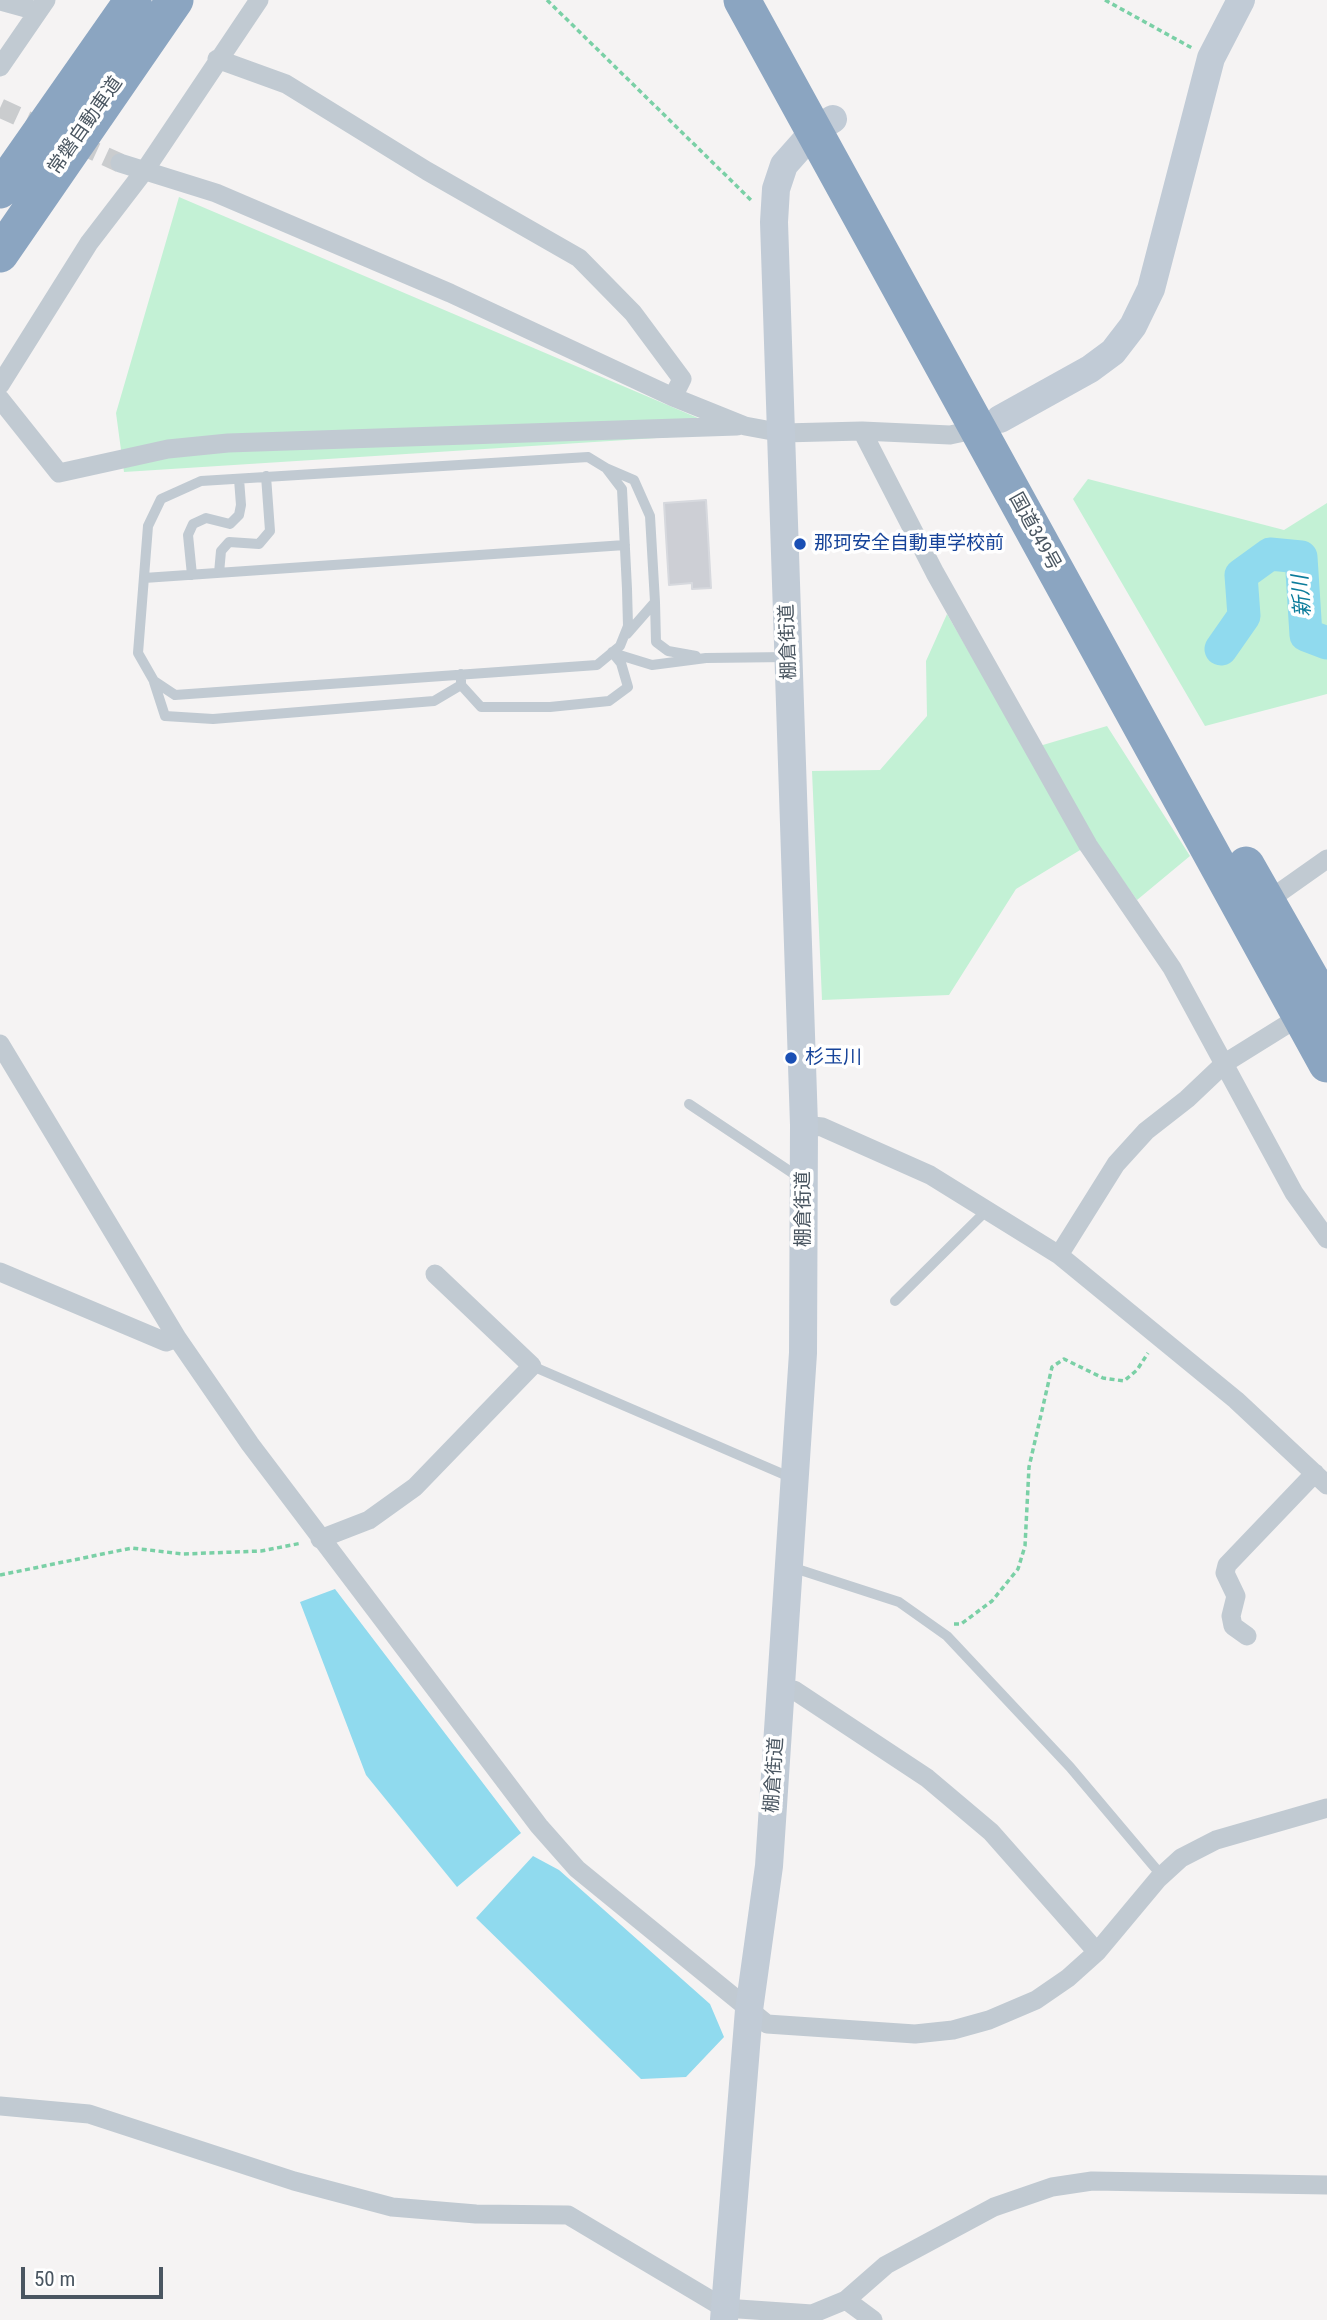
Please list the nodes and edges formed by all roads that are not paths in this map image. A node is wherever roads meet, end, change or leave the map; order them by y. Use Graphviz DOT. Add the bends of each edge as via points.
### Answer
graph roads {
  1 [pos="133,0"];
  2 [pos="175,0"];
  3 [pos="259,0"];
  4 [pos="742,0"];
  5 [pos="768,0"];
  6 [pos="1241,0"];
  7 [pos="0,1"];
  8 [pos="41,6"];
  9 [pos="217,59"];
  10 [pos="0,66"];
  11 [pos="824,124"];
  12 [pos="120,163"];
  13 [pos="145,170"];
  14 [pos="0,190"];
  15 [pos="0,254"];
  16 [pos="0,385"];
  17 [pos="673,397"];
  18 [pos="0,398"];
  19 [pos="989,425"];
  20 [pos="745,426"];
  21 [pos="862,431"];
  22 [pos="783,433"];
  23 [pos="606,468"];
  24 [pos="266,477"];
  25 [pos="239,479"];
  26 [pos="625,545"];
  27 [pos="219,573"];
  28 [pos="192,575"];
  29 [pos="144,578"];
  30 [pos="655,602"];
  31 [pos="623,638"];
  32 [pos="612,652"];
  33 [pos="790,657"];
  34 [pos="706,658"];
  35 [pos="461,679"];
  36 [pos="154,681"];
  37 [pos="1327,859"];
  38 [pos="1266,902"];
  39 [pos="1320,1007"];
  40 [pos="0,1044"];
  41 [pos="1225,1063"];
  42 [pos="1327,1064"];
  43 [pos="689,1104"];
  44 [pos="804,1125"];
  45 [pos="804,1180"];
  46 [pos="986,1211"];
  47 [pos="1327,1239"];
  48 [pos="1059,1255"];
  49 [pos="0,1272"];
  50 [pos="435,1274"];
  51 [pos="895,1301"];
  52 [pos="177,1338"];
  53 [pos="532,1366"];
  54 [pos="1321,1479"];
  55 [pos="795,1480"];
  56 [pos="320,1539"];
  57 [pos="790,1567"];
  58 [pos="1247,1636"];
  59 [pos="781,1690"];
  60 [pos="1327,1808"];
  61 [pos="1162,1875"];
  62 [pos="1097,1952"];
  63 [pos="749,2010"];
  64 [pos="0,2106"];
  65 [pos="1327,2185"];
  66 [pos="846,2300"];
  67 [pos="724,2314"];
  68 [pos="873,2320"];
  1 -- 14 [label="highway, 常磐自動車道"];
  2 -- 15 [label="highway, 常磐自動車道"];
  3 -- 9 [label="street"];
  4 -- 11 [label="highway, 国道349号"];
  5 -- 11 [label="highway, 国道349号"];
  6 -- 19 [label="street" via="1211,58 1151,289 1133,326 1113,352 1090,369"];
  7 -- 8 [label="street"];
  8 -- 10 [label="street"];
  9 -- 13 [label="street"];
  9 -- 17 [label="street" via="286,84 579,258 634,313 682,379"];
  11 -- 19 [label="highway, 国道349号"];
  11 -- 22 [label="street, 棚倉街道" via="784,165 776,189"];
  12 -- 13 [label="street"];
  13 -- 16 [label="street" via="89,243"];
  13 -- 17 [label="street" via="216,193 450,293"];
  17 -- 20 [label="street"];
  18 -- 20 [label="street" via="59,473 168,449 228,443"];
  19 -- 21 [label="street" via="950,436"];
  19 -- 38 [label="highway, 国道349号"];
  19 -- 39 [label="highway, 国道349号"];
  20 -- 22 [label="street"];
  21 -- 22 [label="street"];
  21 -- 41 [label="street" via="935,573 1088,845 1172,968"];
  22 -- 33 [label="street, 棚倉街道"];
  23 -- 24 [label="lane" via="587,457"];
  23 -- 26 [label="lane" via="622,489"];
  23 -- 30 [label="lane" via="634,480 650,516"];
  24 -- 25 [label="lane"];
  24 -- 27 [label="lane" via="270,531 259,544 229,541 221,551"];
  25 -- 28 [label="lane" via="241,505 230,524 206,519 193,524 188,535"];
  25 -- 29 [label="lane" via="201,481 160,499 148,526"];
  26 -- 27 [label="lane"];
  26 -- 31 [label="lane" via="628,626"];
  27 -- 28 [label="lane"];
  28 -- 29 [label="lane"];
  29 -- 36 [label="lane" via="138,653"];
  30 -- 31 [label="lane"];
  30 -- 34 [label="lane" via="656,642 668,651"];
  31 -- 32 [label="lane"];
  32 -- 34 [label="lane" via="652,665"];
  32 -- 35 [label="lane" via="597,665"];
  32 -- 35 [label="lane" via="621,663 628,687 609,701 481,707"];
  33 -- 34 [label="lane"];
  33 -- 44 [label="street, 棚倉街道"];
  35 -- 36 [label="lane" via="175,695"];
  35 -- 36 [label="lane" via="434,701 213,719 165,716"];
  37 -- 38 [label="street"];
  38 -- 39 [label="highway, 国道349号"];
  39 -- 41 [label="street"];
  39 -- 42 [label="highway, 国道349号"];
  40 -- 52 [label="street"];
  41 -- 47 [label="street" via="1294,1193"];
  41 -- 48 [label="street" via="1146,1131 1116,1164"];
  43 -- 45 [label="lane"];
  44 -- 45 [label="street, 棚倉街道"];
  44 -- 46 [label="street" via="822,1127 930,1175"];
  45 -- 55 [label="street, 棚倉街道" via="803,1353"];
  46 -- 48 [label="street"];
  46 -- 51 [label="lane"];
  48 -- 54 [label="street" via="1236,1399"];
  49 -- 52 [label="street" via="166,1342"];
  50 -- 53 [label="street"];
  52 -- 56 [label="street"];
  53 -- 55 [label="lane"];
  53 -- 56 [label="street" via="415,1487 369,1520"];
  54 -- 58 [label="street" via="1227,1565 1225,1573 1236,1596 1233,1626"];
  55 -- 57 [label="street, 棚倉街道"];
  56 -- 63 [label="street" via="569,1860"];
  57 -- 59 [label="street, 棚倉街道"];
  57 -- 61 [label="lane" via="899,1602 947,1636 1070,1767"];
  59 -- 62 [label="street" via="794,1690 927,1778 991,1832"];
  59 -- 63 [label="street, 棚倉街道" via="769,1866"];
  60 -- 61 [label="street" via="1216,1840 1181,1858"];
  61 -- 62 [label="street"];
  62 -- 63 [label="street" via="1036,2000 953,2030 915,2034 767,2024"];
  63 -- 67 [label="street, 棚倉街道"];
  64 -- 67 [label="street" via="89,2115 294,2181 392,2207 568,2215"];
  65 -- 66 [label="street" via="1092,2181 1052,2188 994,2207 887,2265"];
  66 -- 67 [label="street" via="811,2314"];
  66 -- 68 [label="street"];
}
